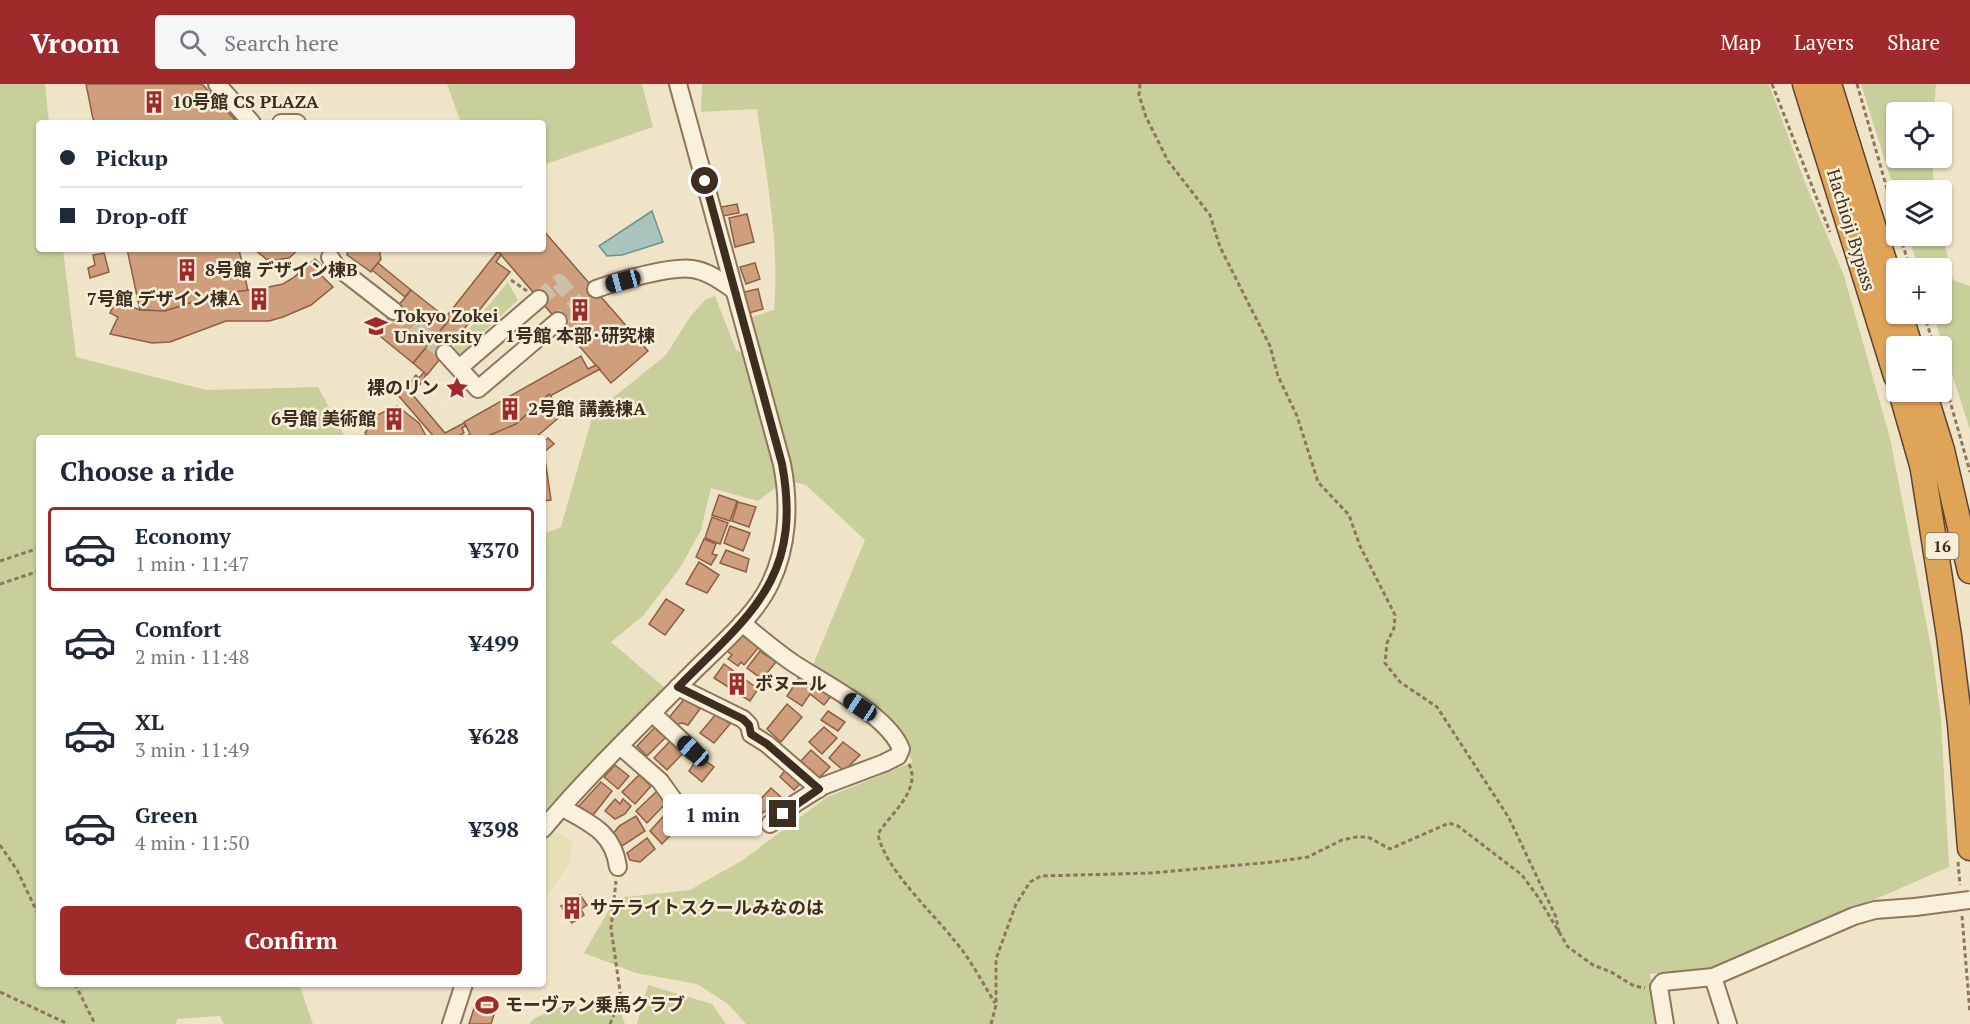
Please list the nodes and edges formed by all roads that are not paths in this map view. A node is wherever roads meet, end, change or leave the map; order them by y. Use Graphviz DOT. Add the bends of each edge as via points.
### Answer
graph roads {
  1 [pos="217,84"];
  2 [pos="678,84"];
  3 [pos="1805,84"];
  4 [pos="1828,84"];
  5 [pos="249,120"];
  6 [pos="330,257"];
  7 [pos="1886,267"];
  8 [pos="596,289"];
  9 [pos="734,290"];
  10 [pos="535,296"];
  11 [pos="394,311"];
  12 [pos="558,321"];
  13 [pos="1886,344"];
  14 [pos="445,353"];
  15 [pos="459,368"];
  16 [pos="1904,402"];
  17 [pos="1927,402"];
  18 [pos="1921,458"];
  19 [pos="1970,572"];
  20 [pos="742,622"];
  21 [pos="678,687"];
  22 [pos="1970,704"];
  23 [pos="652,714"];
  24 [pos="620,746"];
  25 [pos="693,751"];
  26 [pos="819,789"];
  27 [pos="673,799"];
  28 [pos="563,808"];
  29 [pos="770,824"];
  30 [pos="546,826"];
  31 [pos="1964,853"];
  32 [pos="618,867"];
  33 [pos="1964,900"];
  34 [pos="1713,977"];
  35 [pos="463,987"];
  36 [pos="451,1024"];
  37 [pos="1665,1024"];
  38 [pos="1728,1024"];
  1 -- 5 [label="street"];
  2 -- 9 [label="street"];
  3 -- 13 [label="highway, Hachioji Bypass"];
  4 -- 7 [label="highway, Hachioji Bypass"];
  6 -- 11 [label="street" via="336,266"];
  8 -- 9 [label="street" via="639,276 691,269"];
  9 -- 20 [label="street" via="787,489 780,559 763,597"];
  10 -- 15 [label="street"];
  12 -- 15 [label="street" via="478,389"];
  14 -- 15 [label="street"];
  16 -- 18 [label="highway, 16"];
  17 -- 19 [label="highway, 16"];
  18 -- 22 [label="highway, 16" via="1961,637"];
  18 -- 31 [label="highway, 16" via="1960,724"];
  20 -- 21 [label="street"];
  20 -- 26 [label="street" via="791,662 875,718 896,740 900,753 885,763"];
  21 -- 23 [label="street"];
  21 -- 26 [label="street" via="743,719 751,734"];
  23 -- 24 [label="street"];
  23 -- 25 [label="street"];
  24 -- 27 [label="street" via="660,781"];
  24 -- 28 [label="street"];
  26 -- 29 [label="street"];
  28 -- 30 [label="street"];
  28 -- 32 [label="street" via="593,825 609,840"];
  33 -- 34 [label="street, bridge" via="1875,910 1838,921"];
  34 -- 37 [label="street" via="1669,981 1659,987"];
  34 -- 38 [label="street"];
  35 -- 36 [label="street"];
}
